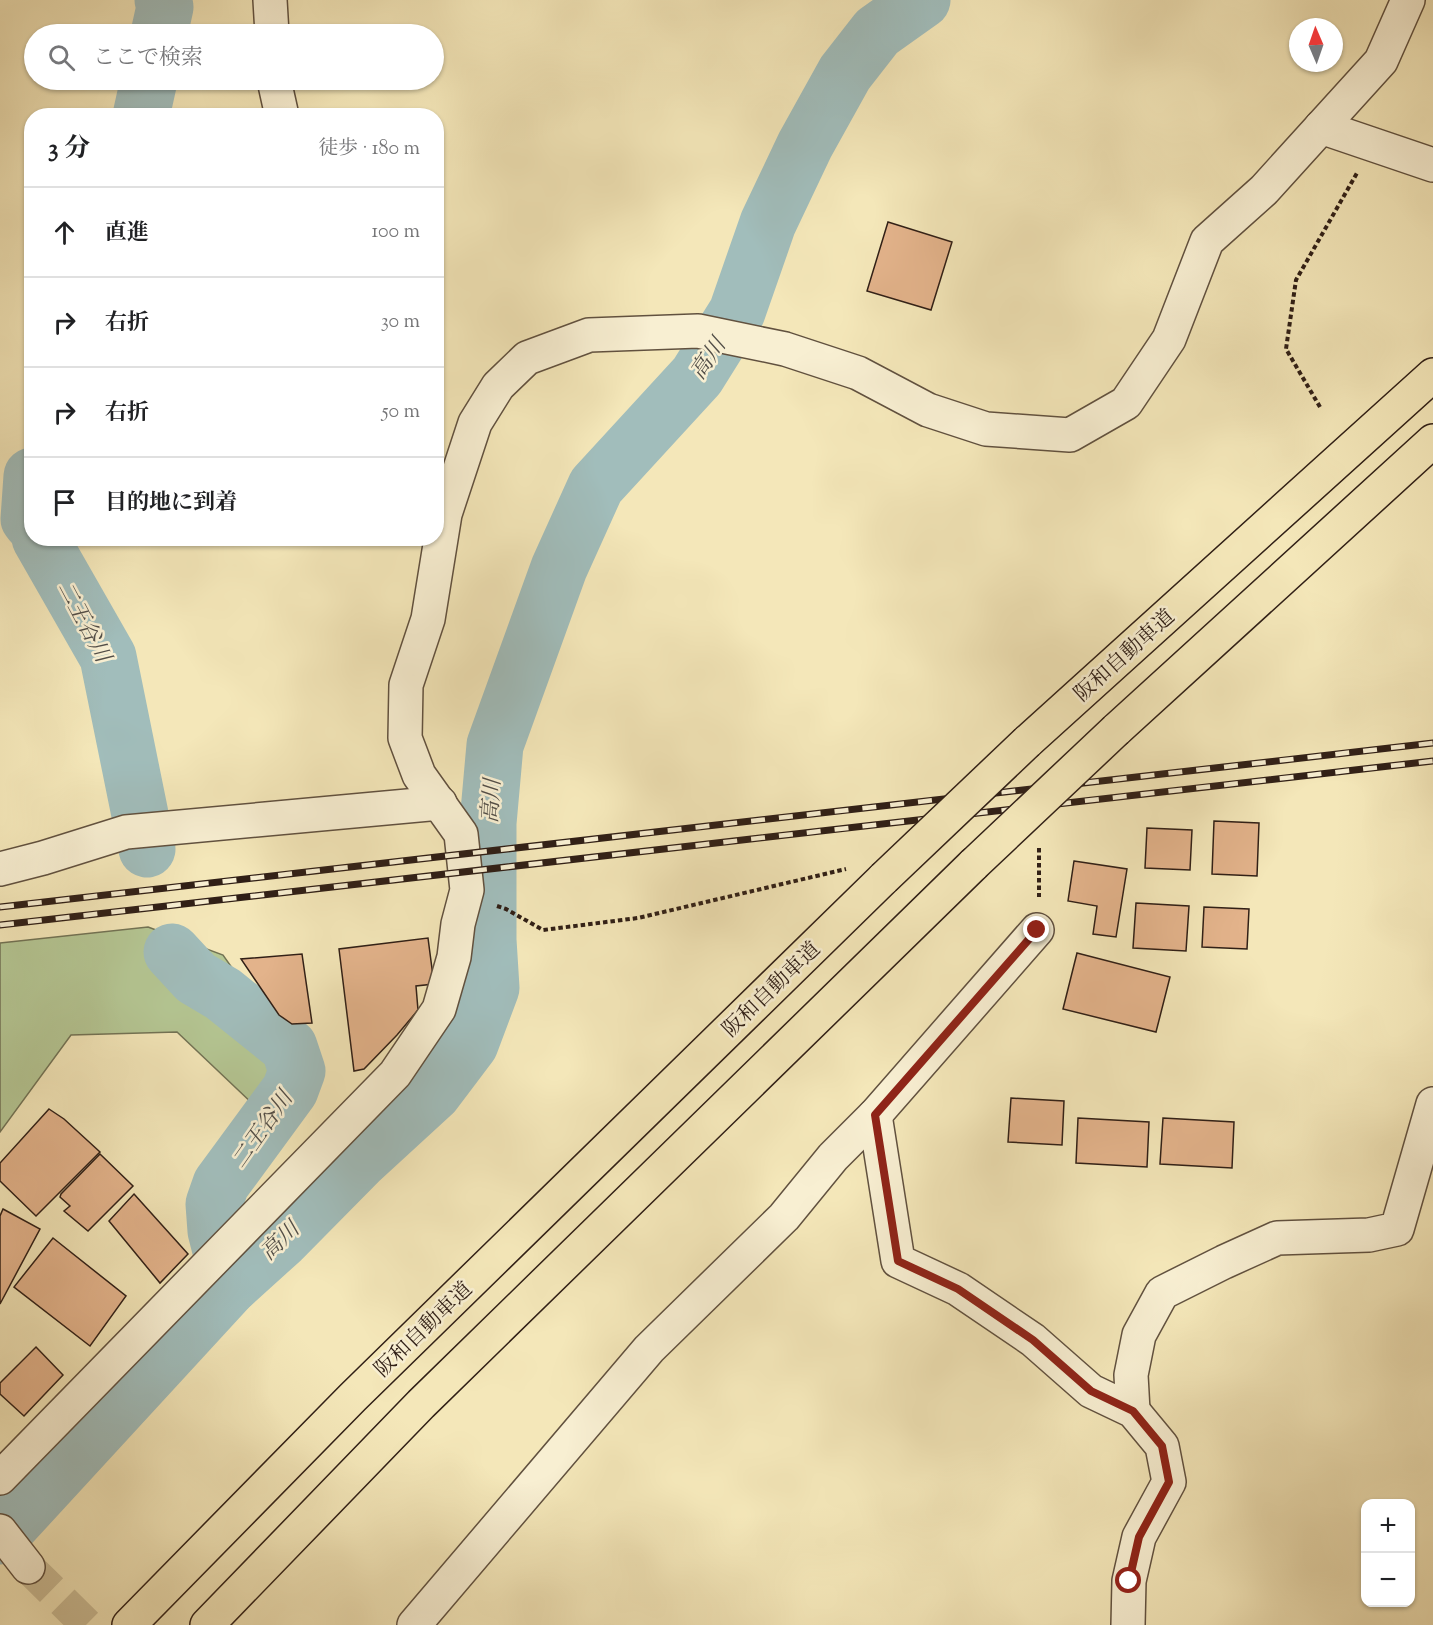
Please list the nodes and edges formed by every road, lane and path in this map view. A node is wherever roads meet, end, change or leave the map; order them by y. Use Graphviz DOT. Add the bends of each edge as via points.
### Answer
graph roads {
  1 [pos="270,0"];
  2 [pos="1408,0"];
  3 [pos="271,24"];
  4 [pos="276,90"];
  5 [pos="280,108"];
  6 [pos="1321,127"];
  7 [pos="1373,145"];
  8 [pos="1433,165"];
  9 [pos="1433,375"];
  10 [pos="1320,407"];
  11 [pos="1433,441"];
  12 [pos="444,517"];
  13 [pos="437,546"];
  14 [pos="440,803"];
  15 [pos="1039,840"];
  16 [pos="0,868"];
  17 [pos="851,868"];
  18 [pos="496,906"];
  19 [pos="1038,914"];
  20 [pos="1433,1104"];
  21 [pos="875,1115"];
  22 [pos="1133,1411"];
  23 [pos="0,1478"];
  24 [pos="3,1535"];
  25 [pos="28,1567"];
  26 [pos="129,1625"];
  27 [pos="207,1625"];
  28 [pos="414,1625"];
  29 [pos="1128,1625"];
  1 -- 3 [label="street"];
  2 -- 6 [label="street" via="1381,61"];
  4 -- 5 [label="street"];
  6 -- 7 [label="street"];
  6 -- 12 [label="street" via="1264,190 1207,241 1169,339 1126,403 1070,435 986,429 928,410 858,373 785,349 698,331 589,334 527,358 498,386 475,423"];
  7 -- 8 [label="street"];
  7 -- 10 [label="path" via="1296,280 1286,349"];
  9 -- 26 [label="highway, 阪和自動車道, bridge" via="884,878 353,1397"];
  11 -- 27 [label="highway, bridge" via="974,864 421,1404"];
  13 -- 14 [label="street" via="428,619 406,685 405,738 419,775"];
  14 -- 16 [label="street" via="126,832"];
  14 -- 23 [label="street" via="461,834 467,890 439,1009 395,1074"];
  15 -- 19 [label="path"];
  17 -- 18 [label="path" via="638,918 543,930"];
  19 -- 21 [label="street"];
  20 -- 22 [label="street" via="1397,1229 1369,1235 1277,1238 1162,1293 1139,1335 1131,1375"];
  21 -- 22 [label="street" via="898,1261 958,1289 1033,1340 1091,1391"];
  21 -- 28 [label="street" via="833,1156 784,1217 649,1349"];
  22 -- 29 [label="street" via="1162,1446 1169,1482 1139,1537 1129,1581"];
  24 -- 25 [label="street"];
}
